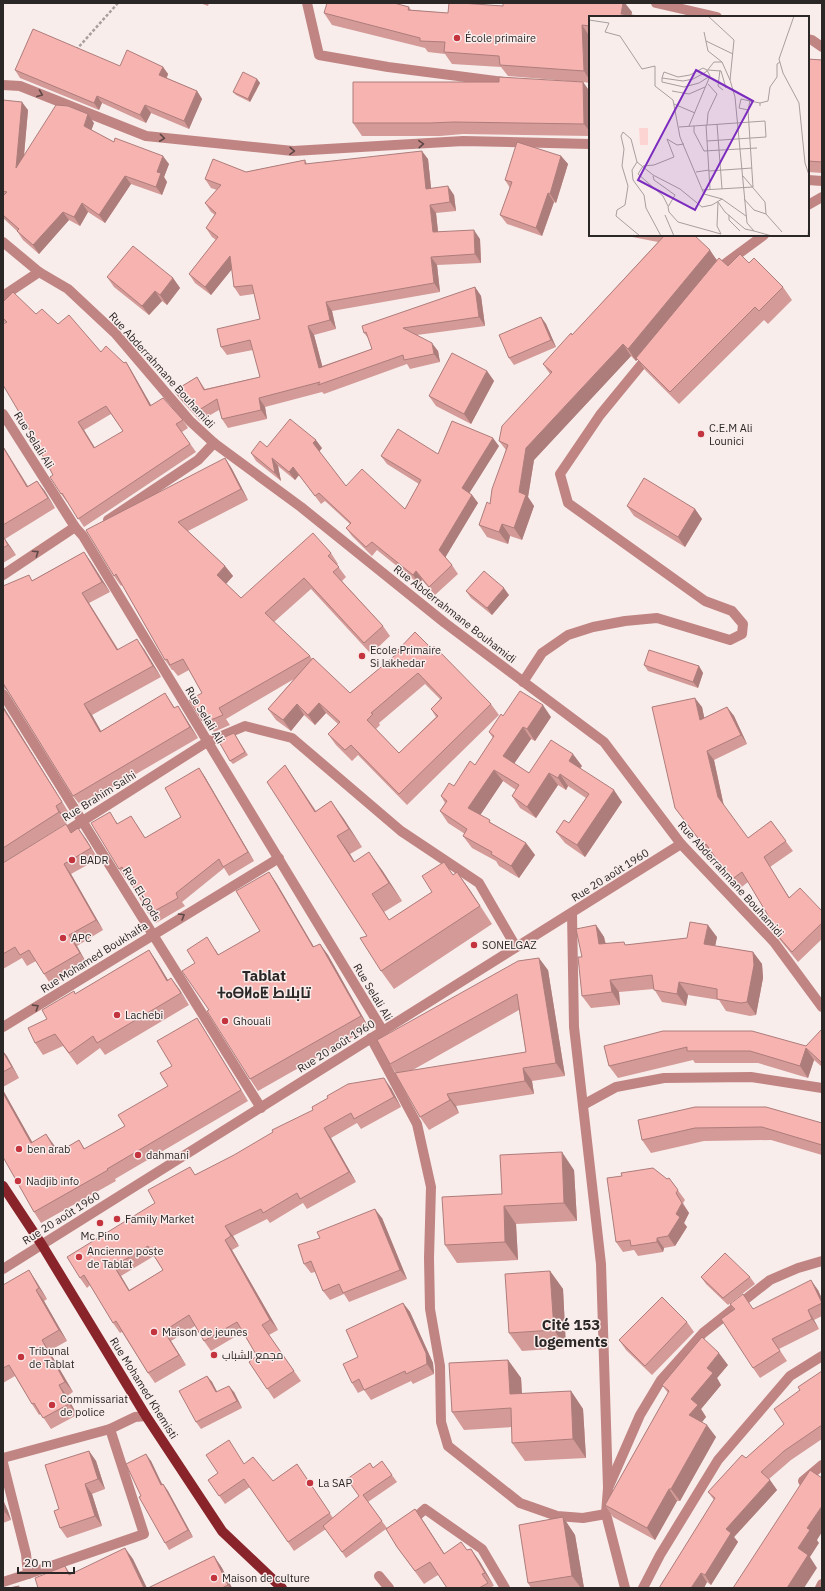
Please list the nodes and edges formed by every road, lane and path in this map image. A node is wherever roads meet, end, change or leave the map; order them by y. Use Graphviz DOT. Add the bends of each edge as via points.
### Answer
graph roads {
  1 [pos="118,3"];
  2 [pos="307,3"];
  3 [pos="656,3"];
  4 [pos="713,16"];
  5 [pos="809,39"];
  6 [pos="822,47"];
  7 [pos="72,55"];
  8 [pos="519,84"];
  9 [pos="3,85"];
  10 [pos="589,144"];
  11 [pos="809,180"];
  12 [pos="822,181"];
  13 [pos="822,197"];
  14 [pos="809,204"];
  15 [pos="763,236"];
  16 [pos="3,242"];
  17 [pos="39,272"];
  18 [pos="711,281"];
  19 [pos="3,296"];
  20 [pos="656,348"];
  21 [pos="3,414"];
  22 [pos="214,443"];
  23 [pos="103,524"];
  24 [pos="75,527"];
  25 [pos="3,575"];
  26 [pos="523,682"];
  27 [pos="3,694"];
  28 [pos="207,742"];
  29 [pos="82,821"];
  30 [pos="49,842"];
  31 [pos="681,844"];
  32 [pos="279,858"];
  33 [pos="572,913"];
  34 [pos="153,934"];
  35 [pos="516,947"];
  36 [pos="822,1007"];
  37 [pos="3,1027"];
  38 [pos="383,1031"];
  39 [pos="371,1038"];
  40 [pos="822,1088"];
  41 [pos="583,1105"];
  42 [pos="261,1108"];
  43 [pos="3,1186"];
  44 [pos="42,1244"];
  45 [pos="822,1261"];
  46 [pos="3,1269"];
  47 [pos="822,1356"];
  48 [pos="146,1416"];
  49 [pos="110,1429"];
  50 [pos="3,1458"];
  51 [pos="3,1464"];
  52 [pos="822,1465"];
  53 [pos="608,1488"];
  54 [pos="797,1492"];
  55 [pos="606,1514"];
  56 [pos="402,1529"];
  57 [pos="28,1574"];
  58 [pos="379,1576"];
  59 [pos="3,1582"];
  60 [pos="822,1584"];
  61 [pos="282,1588"];
  62 [pos="389,1588"];
  63 [pos="505,1588"];
  64 [pos="625,1588"];
  65 [pos="644,1588"];
  66 [pos="820,1588"];
  1 -- 7 [label="path"];
  2 -- 8 [label="street" via="319,55"];
  3 -- 4 [label="street"];
  5 -- 6 [label="street"];
  9 -- 10 [label="street, one-way" via="20,86 146,136 293,151 463,141"];
  11 -- 12 [label="street"];
  13 -- 14 [label="street"];
  15 -- 18 [label="street" via="726,262"];
  16 -- 17 [label="street"];
  17 -- 19 [label="street"];
  17 -- 22 [label="street, Rue Abderrahmane Bouhamidi" via="68,289 115,333 190,421"];
  20 -- 26 [label="street" via="600,415 560,474 568,503 705,600 732,611 743,624 742,634 730,640 658,618 593,627 568,636 542,653"];
  21 -- 24 [label="street, Rue Selali Ali"];
  22 -- 23 [label="street" via="198,460"];
  22 -- 26 [label="street, Rue Abderrahmane Bouhamidi"];
  25 -- 24 [label="street, one-way"];
  24 -- 28 [label="street, Rue Selali Ali" via="87,534"];
  26 -- 31 [label="street, Rue Abderrahmane Bouhamidi" via="604,742"];
  27 -- 29 [label="street, Rue El-Qods"];
  28 -- 29 [label="street, Rue Brahim Salhi"];
  28 -- 32 [label="street, Rue Selali Ali"];
  28 -- 35 [label="street, Rue Brahim Salhi" via="245,726 292,738 401,831 479,883"];
  29 -- 30 [label="street, Rue Brahim Salhi"];
  29 -- 34 [label="street, Rue El-Qods"];
  31 -- 33 [label="street, Rue 20 août 1960"];
  31 -- 36 [label="street, Rue Abderrahmane Bouhamidi" via="774,942"];
  34 -- 32 [label="street, Rue Mohamed Boukhalfa, one-way"];
  32 -- 38 [label="street, Rue Selali Ali"];
  33 -- 35 [label="street, Rue 20 août 1960"];
  33 -- 41 [label="street" via="574,1027"];
  37 -- 34 [label="street, Rue Mohamed Boukhalfa, one-way"];
  34 -- 42 [label="street, Rue El-Qods"];
  35 -- 38 [label="street, Rue 20 août 1960"];
  38 -- 39 [label="street, Rue 20 août 1960"];
  39 -- 42 [label="street, Rue 20 août 1960"];
  39 -- 55 [label="street" via="417,1124 431,1186 430,1309 440,1366 441,1422 448,1446 520,1503 557,1516 583,1518"];
  40 -- 41 [label="street" via="751,1076 664,1078 616,1087"];
  41 -- 53 [label="street" via="601,1264"];
  42 -- 44 [label="street, Rue 20 août 1960"];
  43 -- 44 [label="main road, Rue Mohamed Khemisti"];
  44 -- 46 [label="street, Rue 20 août 1960"];
  44 -- 48 [label="main road, Rue Mohamed Khemisti"];
  45 -- 53 [label="street" via="770,1280 703,1333 661,1380 640,1415"];
  47 -- 65 [label="street" via="790,1376 718,1460 660,1555"];
  48 -- 49 [label="street" via="135,1417"];
  48 -- 61 [label="main road, Rue Mohamed Khemisti" via="222,1531"];
  49 -- 50 [label="street"];
  49 -- 57 [label="street" via="144,1534"];
  51 -- 57 [label="street" via="26,1554"];
  52 -- 54 [label="street" via="805,1479"];
  53 -- 55 [label="street"];
  55 -- 64 [label="street"];
  56 -- 63 [label="street" via="425,1509 482,1549"];
  57 -- 59 [label="street"];
  58 -- 62 [label="street"];
  60 -- 66 [label="street"];
}
